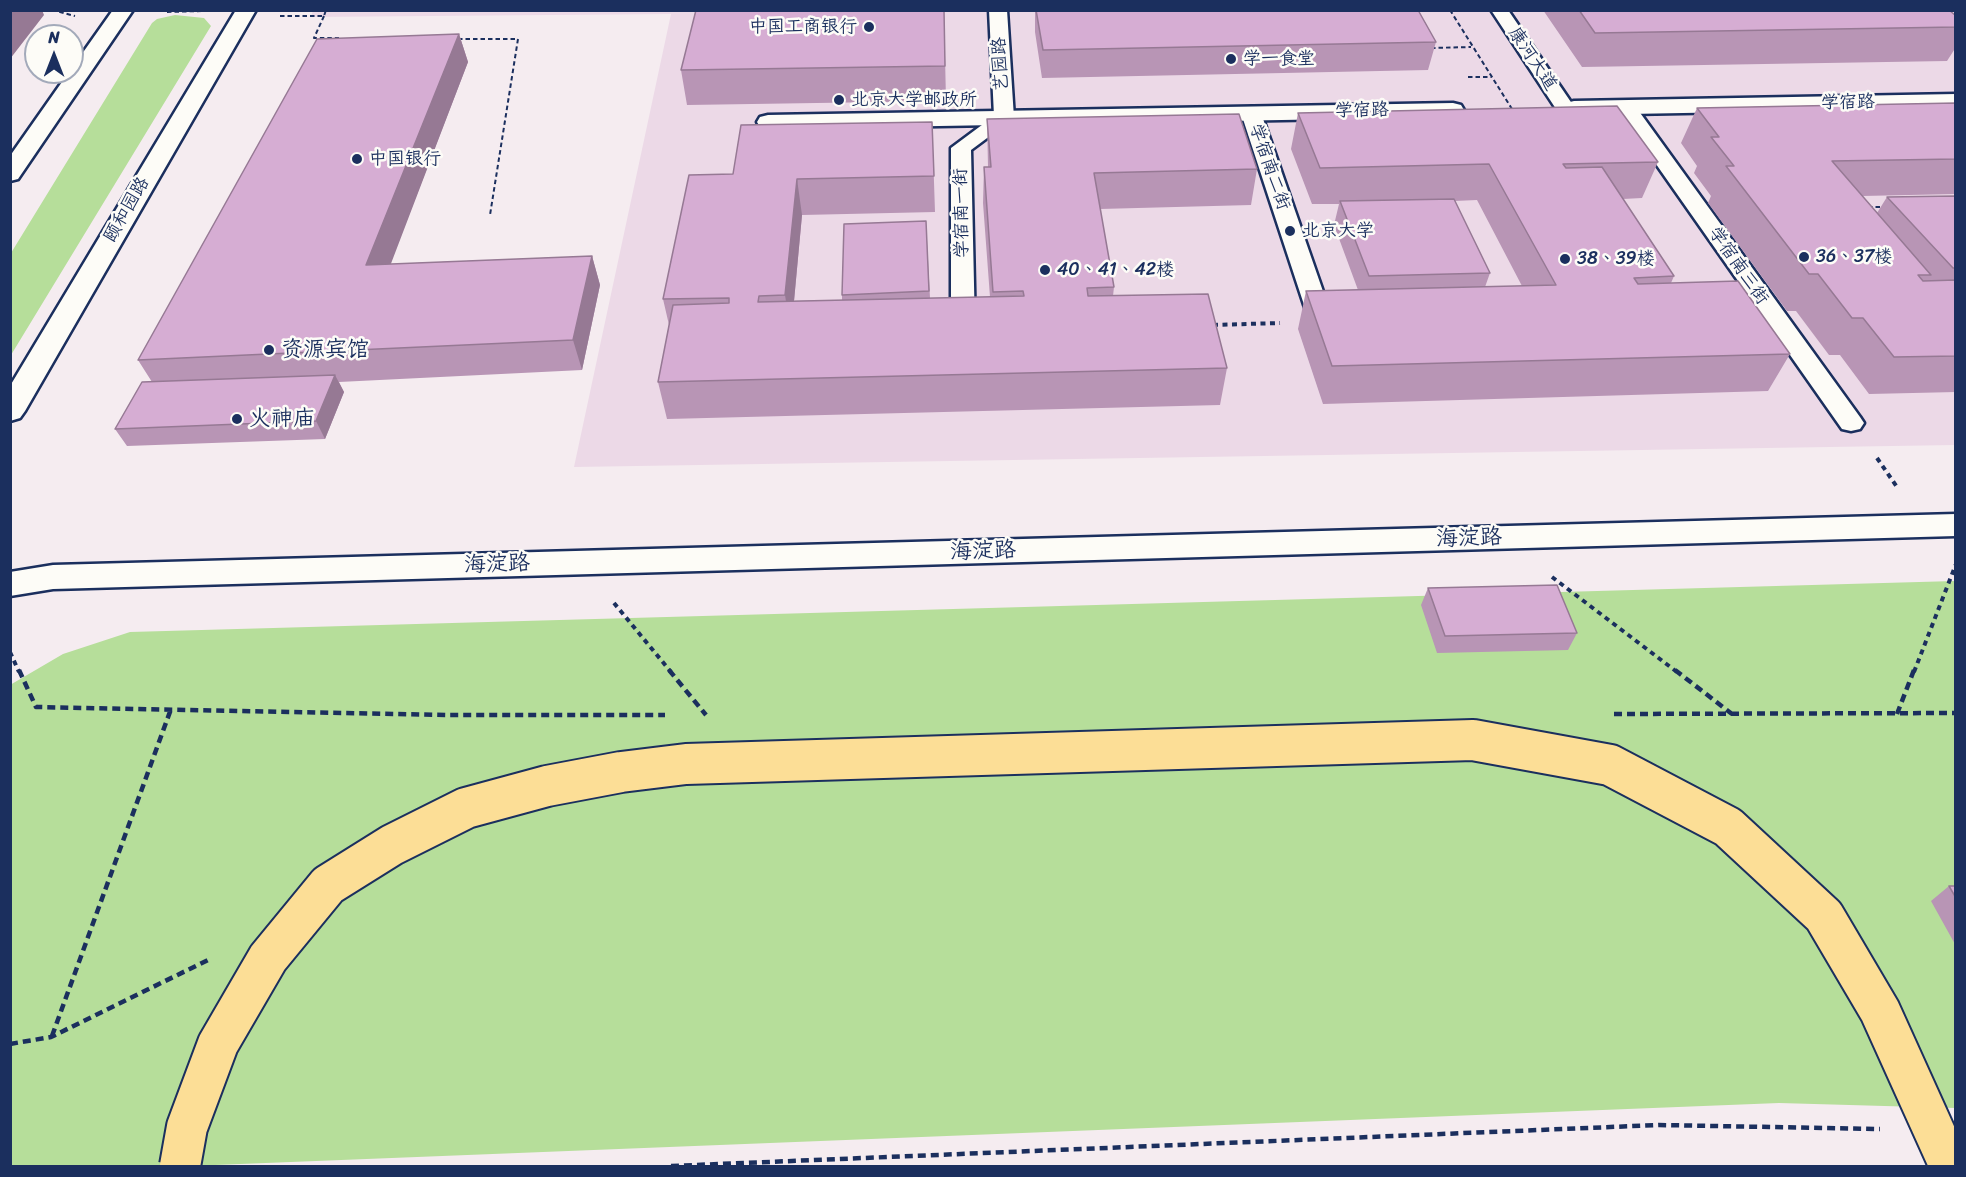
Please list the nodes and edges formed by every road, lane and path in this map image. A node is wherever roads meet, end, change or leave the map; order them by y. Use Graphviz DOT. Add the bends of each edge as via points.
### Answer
graph roads {
  1 [pos="52,10"];
  2 [pos="123,10"];
  3 [pos="246,10"];
  4 [pos="326,10"];
  5 [pos="998,10"];
  6 [pos="1450,10"];
  7 [pos="1499,10"];
  8 [pos="206,11"];
  9 [pos="167,12"];
  10 [pos="279,16"];
  11 [pos="324,16"];
  12 [pos="82,18"];
  13 [pos="348,38"];
  14 [pos="450,39"];
  15 [pos="1428,48"];
  16 [pos="1438,48"];
  17 [pos="1956,101"];
  18 [pos="1626,107"];
  19 [pos="1565,108"];
  20 [pos="1477,109"];
  21 [pos="1512,109"];
  22 [pos="1251,113"];
  23 [pos="1004,118"];
  24 [pos="768,122"];
  25 [pos="10,174"];
  26 [pos="1865,207"];
  27 [pos="1888,207"];
  28 [pos="490,215"];
  29 [pos="1322,323"];
  30 [pos="1203,325"];
  31 [pos="963,329"];
  32 [pos="10,411"];
  33 [pos="1851,423"];
  34 [pos="1956,525"];
  35 [pos="1956,564"];
  36 [pos="1547,573"];
  37 [pos="10,584"];
  38 [pos="608,595"];
  39 [pos="171,709"];
  40 [pos="1733,714"];
  41 [pos="1897,714"];
  42 [pos="706,715"];
  43 [pos="10,1044"];
  44 [pos="1884,1129"];
  45 [pos="180,1167"];
  46 [pos="671,1167"];
  47 [pos="1950,1167"];
  1 -- 12 [label="path"];
  2 -- 25 [label="street"];
  3 -- 32 [label="street, 颐和园路"];
  4 -- 11 [label="path"];
  5 -- 23 [label="lane, 艺园路"];
  6 -- 21 [label="path"];
  7 -- 19 [label="lane, 康河大道"];
  8 -- 9 [label="path"];
  10 -- 11 [label="path"];
  11 -- 13 [label="path" via="314,38"];
  14 -- 28 [label="path" via="518,39"];
  15 -- 16 [label="path"];
  17 -- 18 [label="street, 学宿路"];
  18 -- 19 [label="street, 学宿路"];
  18 -- 33 [label="lane, 学宿南三街"];
  19 -- 21 [label="street, 学宿路"];
  20 -- 22 [label="street, 学宿路"];
  22 -- 23 [label="street, 学宿路"];
  22 -- 29 [label="lane, 学宿南二街"];
  23 -- 24 [label="street, 学宿路"];
  23 -- 31 [label="lane, 学宿南一街" via="961,148"];
  26 -- 27 [label="path"];
  29 -- 30 [label="path"];
  34 -- 37 [label="street, 海淀路" via="53,577"];
  35 -- 41 [label="path"];
  36 -- 40 [label="path"];
  38 -- 42 [label="path"];
  39 -- 43 [label="path" via="51,1037"];
  44 -- 46 [label="path" via="1659,1125"];
  45 -- 47 [label="highway, bridge" via="186,1127 218,1044 268,958 328,885 466,808 547,786 686,764 1473,740 1610,765 1728,827 1824,916 1880,1011"];
}
